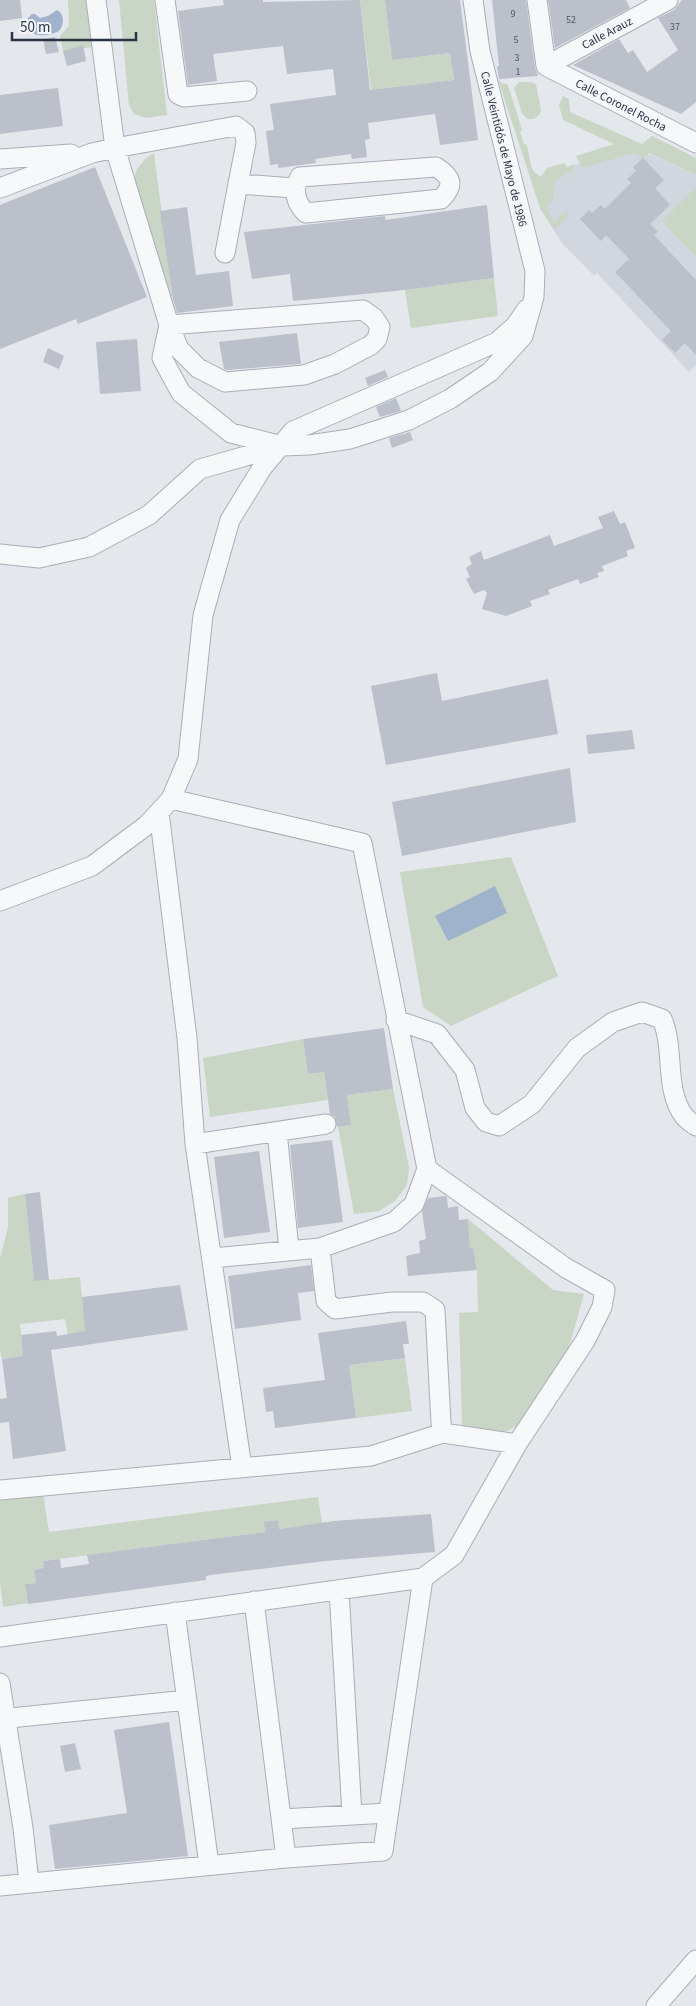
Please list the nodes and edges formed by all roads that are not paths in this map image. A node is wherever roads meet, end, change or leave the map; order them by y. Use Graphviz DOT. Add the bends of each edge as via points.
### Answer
graph roads {
  1 [pos="96,0"];
  2 [pos="166,0"];
  3 [pos="473,0"];
  4 [pos="537,0"];
  5 [pos="668,0"];
  6 [pos="546,66"];
  7 [pos="248,91"];
  8 [pos="696,143"];
  9 [pos="115,148"];
  10 [pos="92,153"];
  11 [pos="0,159"];
  12 [pos="238,184"];
  13 [pos="0,188"];
  14 [pos="295,188"];
  15 [pos="225,253"];
  16 [pos="534,298"];
  17 [pos="169,325"];
  18 [pos="282,446"];
  19 [pos="0,554"];
  20 [pos="165,805"];
  21 [pos="0,901"];
  22 [pos="396,1020"];
  23 [pos="326,1124"];
  24 [pos="696,1126"];
  25 [pos="277,1132"];
  26 [pos="195,1144"];
  27 [pos="427,1169"];
  28 [pos="320,1248"];
  29 [pos="289,1250"];
  30 [pos="212,1258"];
  31 [pos="443,1433"];
  32 [pos="518,1444"];
  33 [pos="242,1468"];
  34 [pos="0,1490"];
  35 [pos="423,1578"];
  36 [pos="339,1590"];
  37 [pos="254,1601"];
  38 [pos="174,1612"];
  39 [pos="0,1637"];
  40 [pos="0,1683"];
  41 [pos="187,1700"];
  42 [pos="3,1719"];
  43 [pos="388,1813"];
  44 [pos="352,1815"];
  45 [pos="282,1819"];
  46 [pos="286,1858"];
  47 [pos="209,1865"];
  48 [pos="29,1882"];
  49 [pos="0,1886"];
  50 [pos="696,1960"];
  51 [pos="656,2006"];
  1 -- 9 [label="street"];
  2 -- 7 [label="street" via="178,94 184,97"];
  3 -- 16 [label="street, Calle Veintidós de Mayo de 1986" via="480,51 535,271"];
  4 -- 6 [label="street"];
  5 -- 6 [label="street, Calle Arauz"];
  6 -- 8 [label="street, Calle Coronel Rocha"];
  9 -- 10 [label="street"];
  9 -- 12 [label="street" via="236,126 244,134 246,143"];
  9 -- 17 [label="street"];
  10 -- 11 [label="street"];
  10 -- 13 [label="street"];
  12 -- 14 [label="street"];
  12 -- 15 [label="street"];
  14 -- 14 [label="street" via="300,177 436,167 447,174 450,181 448,192 441,199 306,213 296,198"];
  16 -- 18 [label="street" via="516,325 497,342 293,431"];
  16 -- 18 [label="street, Calle Veintidós de Mayo de 1986" via="523,336 490,372 450,399 409,420 350,440"];
  17 -- 17 [label="street" via="363,310 380,327 371,346 335,364 304,375 225,382 198,368 179,349"];
  17 -- 18 [label="street" via="162,358 181,393 231,433"];
  18 -- 19 [label="street" via="200,469 149,515 89,547 39,558"];
  18 -- 20 [label="street" via="262,468 230,520 203,615 188,759"];
  20 -- 21 [label="street" via="147,825 92,866"];
  20 -- 22 [label="street" via="362,843"];
  20 -- 26 [label="street"];
  22 -- 24 [label="street" via="437,1034 465,1070 475,1108 486,1122 499,1126 532,1104 576,1048 613,1022 642,1012 662,1019 668,1031 671,1081 684,1116"];
  22 -- 27 [label="street"];
  23 -- 25 [label="street"];
  25 -- 26 [label="street"];
  25 -- 29 [label="street"];
  26 -- 30 [label="street"];
  27 -- 28 [label="street" via="414,1204 394,1222"];
  27 -- 32 [label="street" via="566,1268 606,1290 585,1341"];
  28 -- 29 [label="street"];
  28 -- 31 [label="street" via="326,1302 336,1310 392,1302 423,1302 435,1310"];
  29 -- 30 [label="street"];
  30 -- 33 [label="street"];
  31 -- 32 [label="street"];
  31 -- 33 [label="street" via="371,1456"];
  32 -- 35 [label="street" via="454,1555"];
  33 -- 34 [label="street"];
  35 -- 36 [label="street"];
  35 -- 43 [label="street"];
  36 -- 37 [label="street"];
  36 -- 44 [label="street"];
  37 -- 38 [label="street"];
  37 -- 45 [label="street"];
  38 -- 39 [label="street"];
  38 -- 41 [label="street"];
  40 -- 42 [label="street"];
  41 -- 42 [label="street"];
  41 -- 47 [label="street"];
  42 -- 48 [label="street" via="23,1828"];
  43 -- 44 [label="street"];
  43 -- 46 [label="street" via="383,1851"];
  44 -- 45 [label="street"];
  45 -- 46 [label="street"];
  46 -- 47 [label="street"];
  47 -- 48 [label="street"];
  48 -- 49 [label="street"];
  50 -- 51 [label="street"];
}
